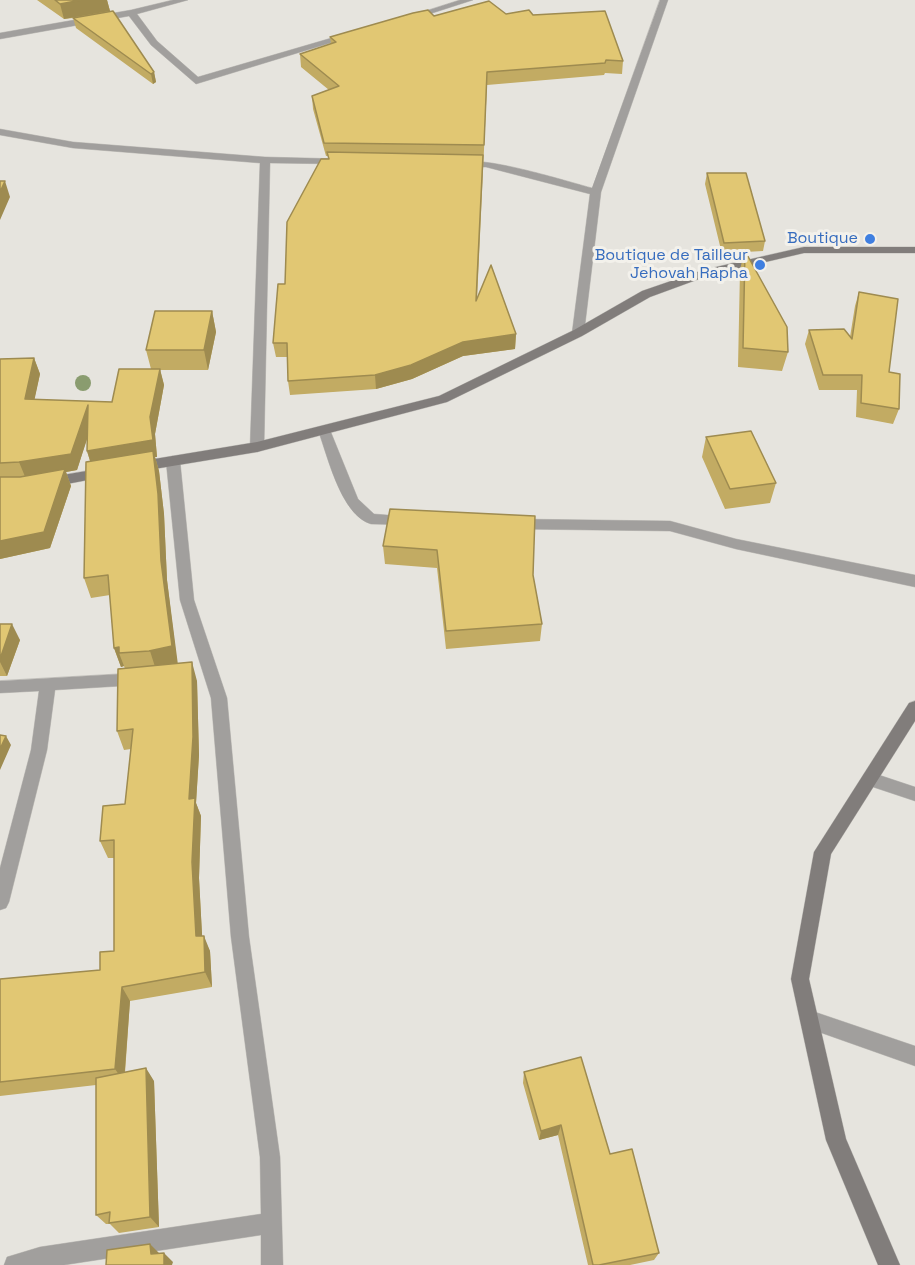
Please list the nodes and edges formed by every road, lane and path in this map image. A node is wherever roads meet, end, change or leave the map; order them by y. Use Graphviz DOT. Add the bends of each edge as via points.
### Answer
graph roads {
  1 [pos="184,0"];
  2 [pos="469,0"];
  3 [pos="664,0"];
  4 [pos="158,3"];
  5 [pos="131,13"];
  6 [pos="401,20"];
  7 [pos="355,34"];
  8 [pos="0,36"];
  9 [pos="0,132"];
  10 [pos="265,160"];
  11 [pos="358,162"];
  12 [pos="451,164"];
  13 [pos="596,192"];
  14 [pos="915,250"];
  15 [pos="578,333"];
  16 [pos="324,430"];
  17 [pos="257,447"];
  18 [pos="173,461"];
  19 [pos="37,484"];
  20 [pos="427,522"];
  21 [pos="496,523"];
  22 [pos="915,580"];
  23 [pos="156,678"];
  24 [pos="48,685"];
  25 [pos="0,687"];
  26 [pos="915,708"];
  27 [pos="870,779"];
  28 [pos="915,794"];
  29 [pos="0,902"];
  30 [pos="809,1018"];
  31 [pos="915,1056"];
  32 [pos="271,1223"];
  33 [pos="15,1265"];
  34 [pos="272,1265"];
  35 [pos="889,1265"];
  1 -- 4 [label="street"];
  2 -- 6 [label="street"];
  3 -- 13 [label="street"];
  4 -- 5 [label="street"];
  5 -- 7 [label="street" via="154,43 196,81"];
  5 -- 8 [label="street"];
  9 -- 10 [label="street" via="73,145"];
  10 -- 11 [label="street"];
  10 -- 17 [label="street"];
  12 -- 13 [label="street" via="486,164"];
  13 -- 15 [label="street"];
  14 -- 15 [label="street" via="804,250 707,272 646,294"];
  15 -- 16 [label="street" via="443,399"];
  16 -- 17 [label="street"];
  16 -- 20 [label="street" via="352,502 371,519"];
  17 -- 18 [label="street"];
  18 -- 19 [label="street"];
  18 -- 32 [label="street" via="188,600 203,668 219,698 240,937 270,1157"];
  21 -- 22 [label="street" via="669,526 736,544"];
  23 -- 24 [label="street"];
  24 -- 25 [label="street"];
  24 -- 29 [label="street" via="39,750"];
  26 -- 27 [label="street"];
  27 -- 28 [label="street"];
  27 -- 30 [label="street" via="823,852 800,979"];
  30 -- 31 [label="street"];
  30 -- 35 [label="street" via="836,1140"];
  32 -- 33 [label="street"];
  32 -- 34 [label="street"];
}
